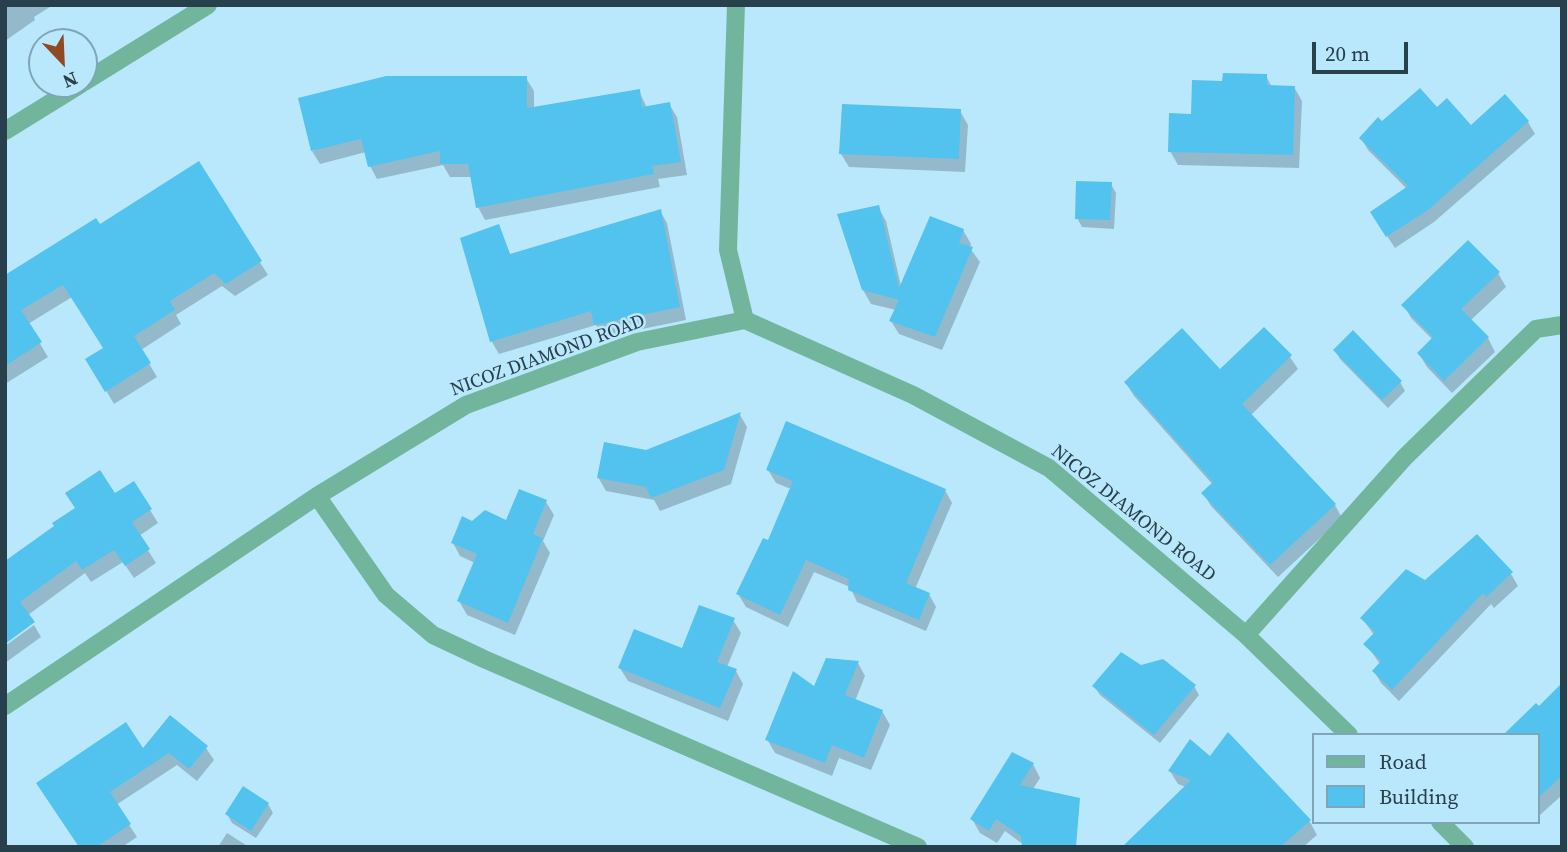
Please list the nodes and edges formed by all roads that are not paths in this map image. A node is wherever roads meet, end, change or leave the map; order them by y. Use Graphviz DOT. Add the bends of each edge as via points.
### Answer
graph roads {
  1 [pos="208,5"];
  2 [pos="736,5"];
  3 [pos="98,74"];
  4 [pos="59,98"];
  5 [pos="5,131"];
  6 [pos="745,320"];
  7 [pos="1562,325"];
  8 [pos="317,496"];
  9 [pos="1246,635"];
  10 [pos="5,706"];
  11 [pos="1347,733"];
  12 [pos="1442,824"];
  13 [pos="918,847"];
  14 [pos="1465,847"];
  1 -- 3 [label="street"];
  2 -- 6 [label="street" via="729,250"];
  4 -- 5 [label="street"];
  6 -- 8 [label="street, NICOZ DIAMOND ROAD" via="638,342 466,405"];
  6 -- 9 [label="street, NICOZ DIAMOND ROAD" via="912,395 1049,468"];
  7 -- 9 [label="street" via="1536,329 1405,457"];
  8 -- 10 [label="street, NICOZ DIAMOND ROAD"];
  8 -- 13 [label="street" via="386,596 433,635"];
  9 -- 11 [label="street, NICOZ DIAMOND ROAD"];
  12 -- 14 [label="street"];
}
